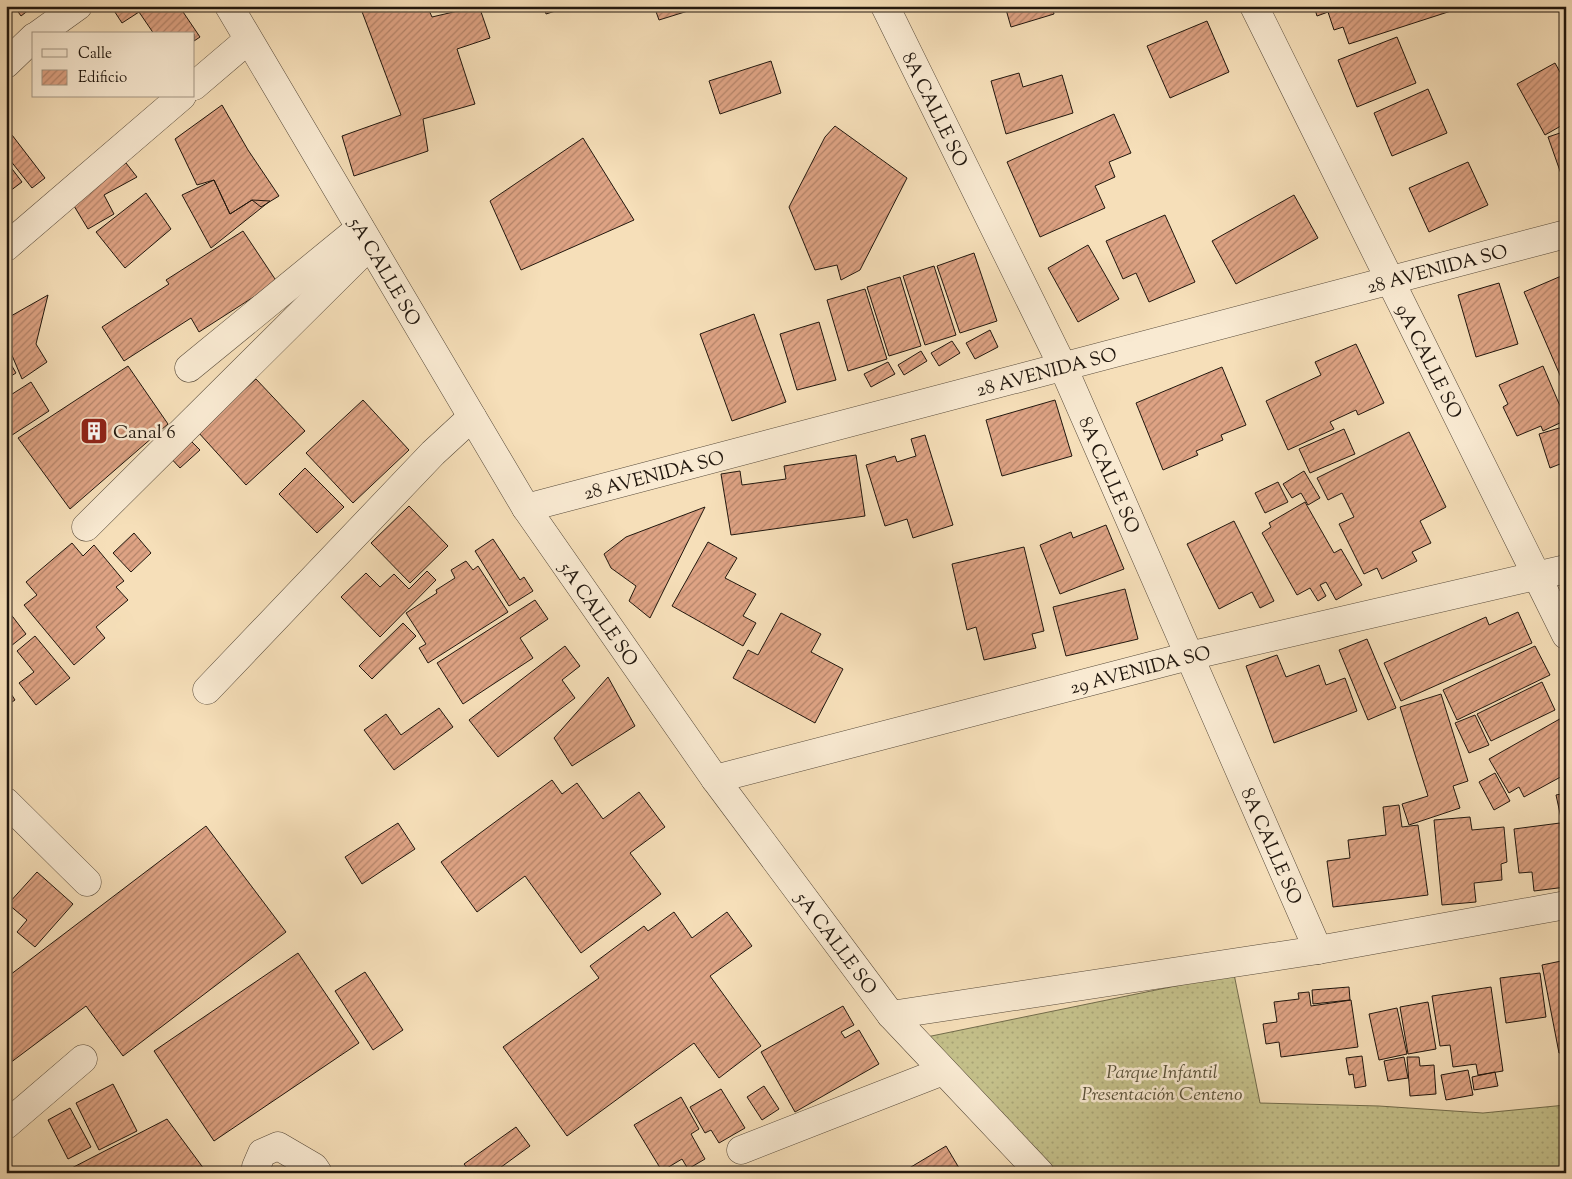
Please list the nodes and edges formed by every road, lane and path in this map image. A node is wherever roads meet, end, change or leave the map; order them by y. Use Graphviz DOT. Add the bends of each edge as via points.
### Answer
graph roads {
  1 [pos="78,6"];
  2 [pos="229,6"];
  3 [pos="886,6"];
  4 [pos="1254,6"];
  5 [pos="41,32"];
  6 [pos="32,39"];
  7 [pos="248,40"];
  8 [pos="6,64"];
  9 [pos="195,85"];
  10 [pos="180,98"];
  11 [pos="1566,234"];
  12 [pos="365,236"];
  13 [pos="6,247"];
  14 [pos="1390,280"];
  15 [pos="1063,367"];
  16 [pos="189,368"];
  17 [pos="472,417"];
  18 [pos="526,508"];
  19 [pos="86,527"];
  20 [pos="1566,569"];
  21 [pos="1537,577"];
  22 [pos="1566,635"];
  23 [pos="1189,656"];
  24 [pos="207,690"];
  25 [pos="715,780"];
  26 [pos="6,802"];
  27 [pos="87,882"];
  28 [pos="1566,905"];
  29 [pos="1318,950"];
  30 [pos="891,1015"];
  31 [pos="83,1059"];
  32 [pos="943,1071"];
  33 [pos="6,1125"];
  34 [pos="741,1150"];
  35 [pos="259,1173"];
  36 [pos="318,1173"];
  37 [pos="1040,1173"];
  1 -- 5 [label="street"];
  2 -- 7 [label="street, 5A CALLE SO"];
  3 -- 15 [label="street, 8A CALLE SO"];
  4 -- 14 [label="street, 9A CALLE SO"];
  6 -- 8 [label="street"];
  7 -- 9 [label="street"];
  7 -- 12 [label="street, 5A CALLE SO"];
  10 -- 13 [label="street"];
  11 -- 14 [label="street, 28 AVENIDA SO"];
  12 -- 16 [label="street"];
  12 -- 17 [label="street, 5A CALLE SO"];
  12 -- 19 [label="street"];
  14 -- 15 [label="street, 28 AVENIDA SO"];
  14 -- 21 [label="street, 9A CALLE SO"];
  15 -- 18 [label="street, 28 AVENIDA SO"];
  15 -- 23 [label="street, 8A CALLE SO"];
  17 -- 18 [label="street, 5A CALLE SO"];
  17 -- 24 [label="street" via="433,453"];
  18 -- 25 [label="street, 5A CALLE SO"];
  20 -- 21 [label="street, 29 AVENIDA SO"];
  21 -- 22 [label="street, 9A CALLE SO"];
  21 -- 23 [label="street, 29 AVENIDA SO"];
  23 -- 25 [label="street, 29 AVENIDA SO"];
  23 -- 29 [label="street, 8A CALLE SO"];
  25 -- 30 [label="street, 5A CALLE SO"];
  26 -- 27 [label="street"];
  28 -- 29 [label="street"];
  29 -- 30 [label="street"];
  30 -- 32 [label="street, 5A CALLE SO"];
  31 -- 33 [label="street"];
  32 -- 34 [label="street"];
  32 -- 37 [label="street, 5A CALLE SO"];
  35 -- 36 [label="street" via="256,1167 262,1153 278,1146 314,1166"];
}
